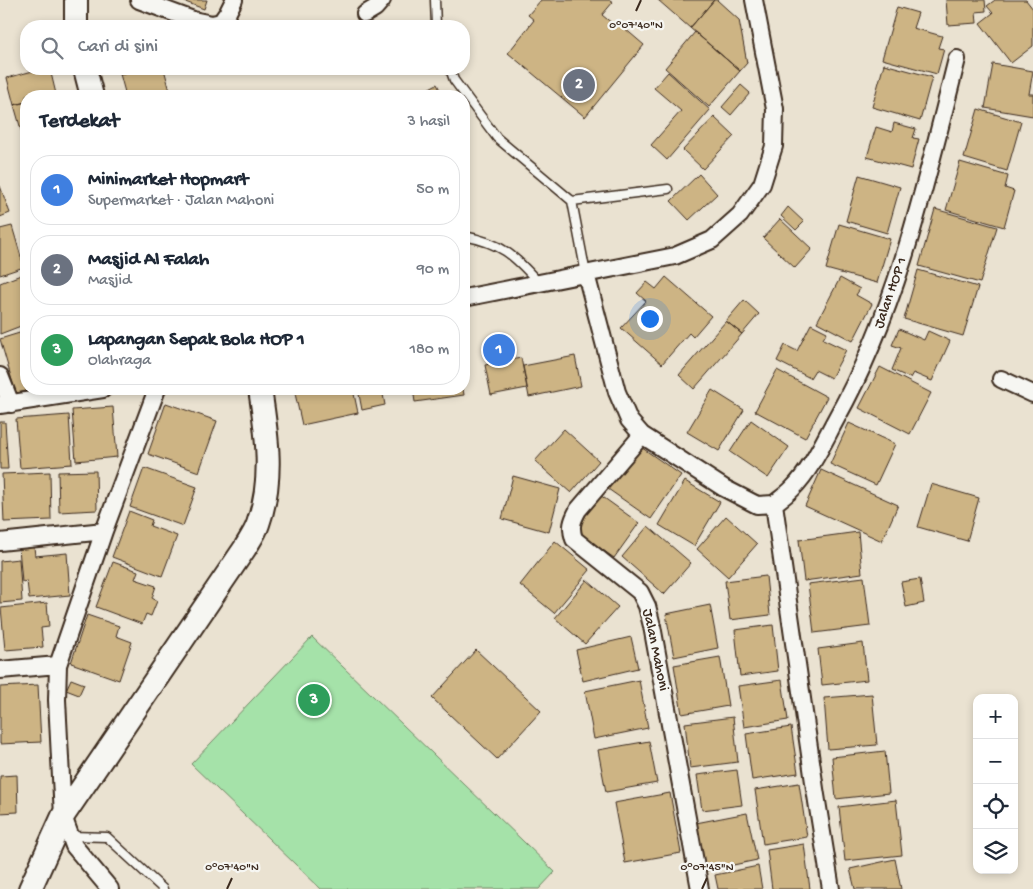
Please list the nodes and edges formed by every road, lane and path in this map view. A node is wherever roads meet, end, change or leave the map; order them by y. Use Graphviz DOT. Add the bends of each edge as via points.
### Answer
graph roads {
  1 [pos="76,0"];
  2 [pos="139,0"];
  3 [pos="234,0"];
  4 [pos="382,0"];
  5 [pos="436,0"];
  6 [pos="754,0"];
  7 [pos="365,14"];
  8 [pos="76,20"];
  9 [pos="193,20"];
  10 [pos="222,20"];
  11 [pos="436,20"];
  12 [pos="957,59"];
  13 [pos="87,75"];
  14 [pos="452,75"];
  15 [pos="90,90"];
  16 [pos="461,90"];
  17 [pos="470,102"];
  18 [pos="668,189"];
  19 [pos="572,201"];
  20 [pos="470,237"];
  21 [pos="586,274"];
  22 [pos="539,283"];
  23 [pos="470,297"];
  24 [pos="0,376"];
  25 [pos="1001,379"];
  26 [pos="1033,394"];
  27 [pos="67,395"];
  28 [pos="155,395"];
  29 [pos="258,395"];
  30 [pos="6,405"];
  31 [pos="642,436"];
  32 [pos="774,504"];
  33 [pos="104,531"];
  34 [pos="0,542"];
  35 [pos="58,665"];
  36 [pos="0,670"];
  37 [pos="67,826"];
  38 [pos="30,889"];
  39 [pos="110,889"];
  40 [pos="163,889"];
  41 [pos="700,889"];
  42 [pos="831,889"];
  1 -- 8 [label="street"];
  2 -- 9 [label="street"];
  3 -- 10 [label="street"];
  4 -- 7 [label="street"];
  5 -- 11 [label="lane"];
  6 -- 21 [label="street" via="775,108 774,146 762,184 740,215 712,240 675,256"];
  12 -- 32 [label="street, Jalan HOP 1" via="894,290 873,344 854,387 810,465 792,489"];
  13 -- 15 [label="street"];
  14 -- 16 [label="lane"];
  17 -- 19 [label="lane" via="497,138"];
  18 -- 19 [label="lane"];
  19 -- 21 [label="lane"];
  20 -- 22 [label="lane" via="500,247 516,258"];
  21 -- 22 [label="street"];
  21 -- 31 [label="street" via="617,392 629,420"];
  22 -- 23 [label="street"];
  24 -- 30 [label="street"];
  25 -- 26 [label="street"];
  27 -- 30 [label="street"];
  28 -- 33 [label="street"];
  29 -- 37 [label="street" via="267,431 269,466 258,526"];
  31 -- 32 [label="street" via="757,505"];
  31 -- 41 [label="street, Jalan Mahoni" via="578,510 570,529 574,539 640,592 647,606"];
  32 -- 42 [label="street"];
  33 -- 34 [label="street"];
  33 -- 35 [label="street"];
  35 -- 36 [label="street"];
  35 -- 37 [label="street" via="57,700"];
  37 -- 38 [label="street"];
  37 -- 39 [label="street" via="74,846"];
  37 -- 40 [label="lane" via="108,837"];
}
